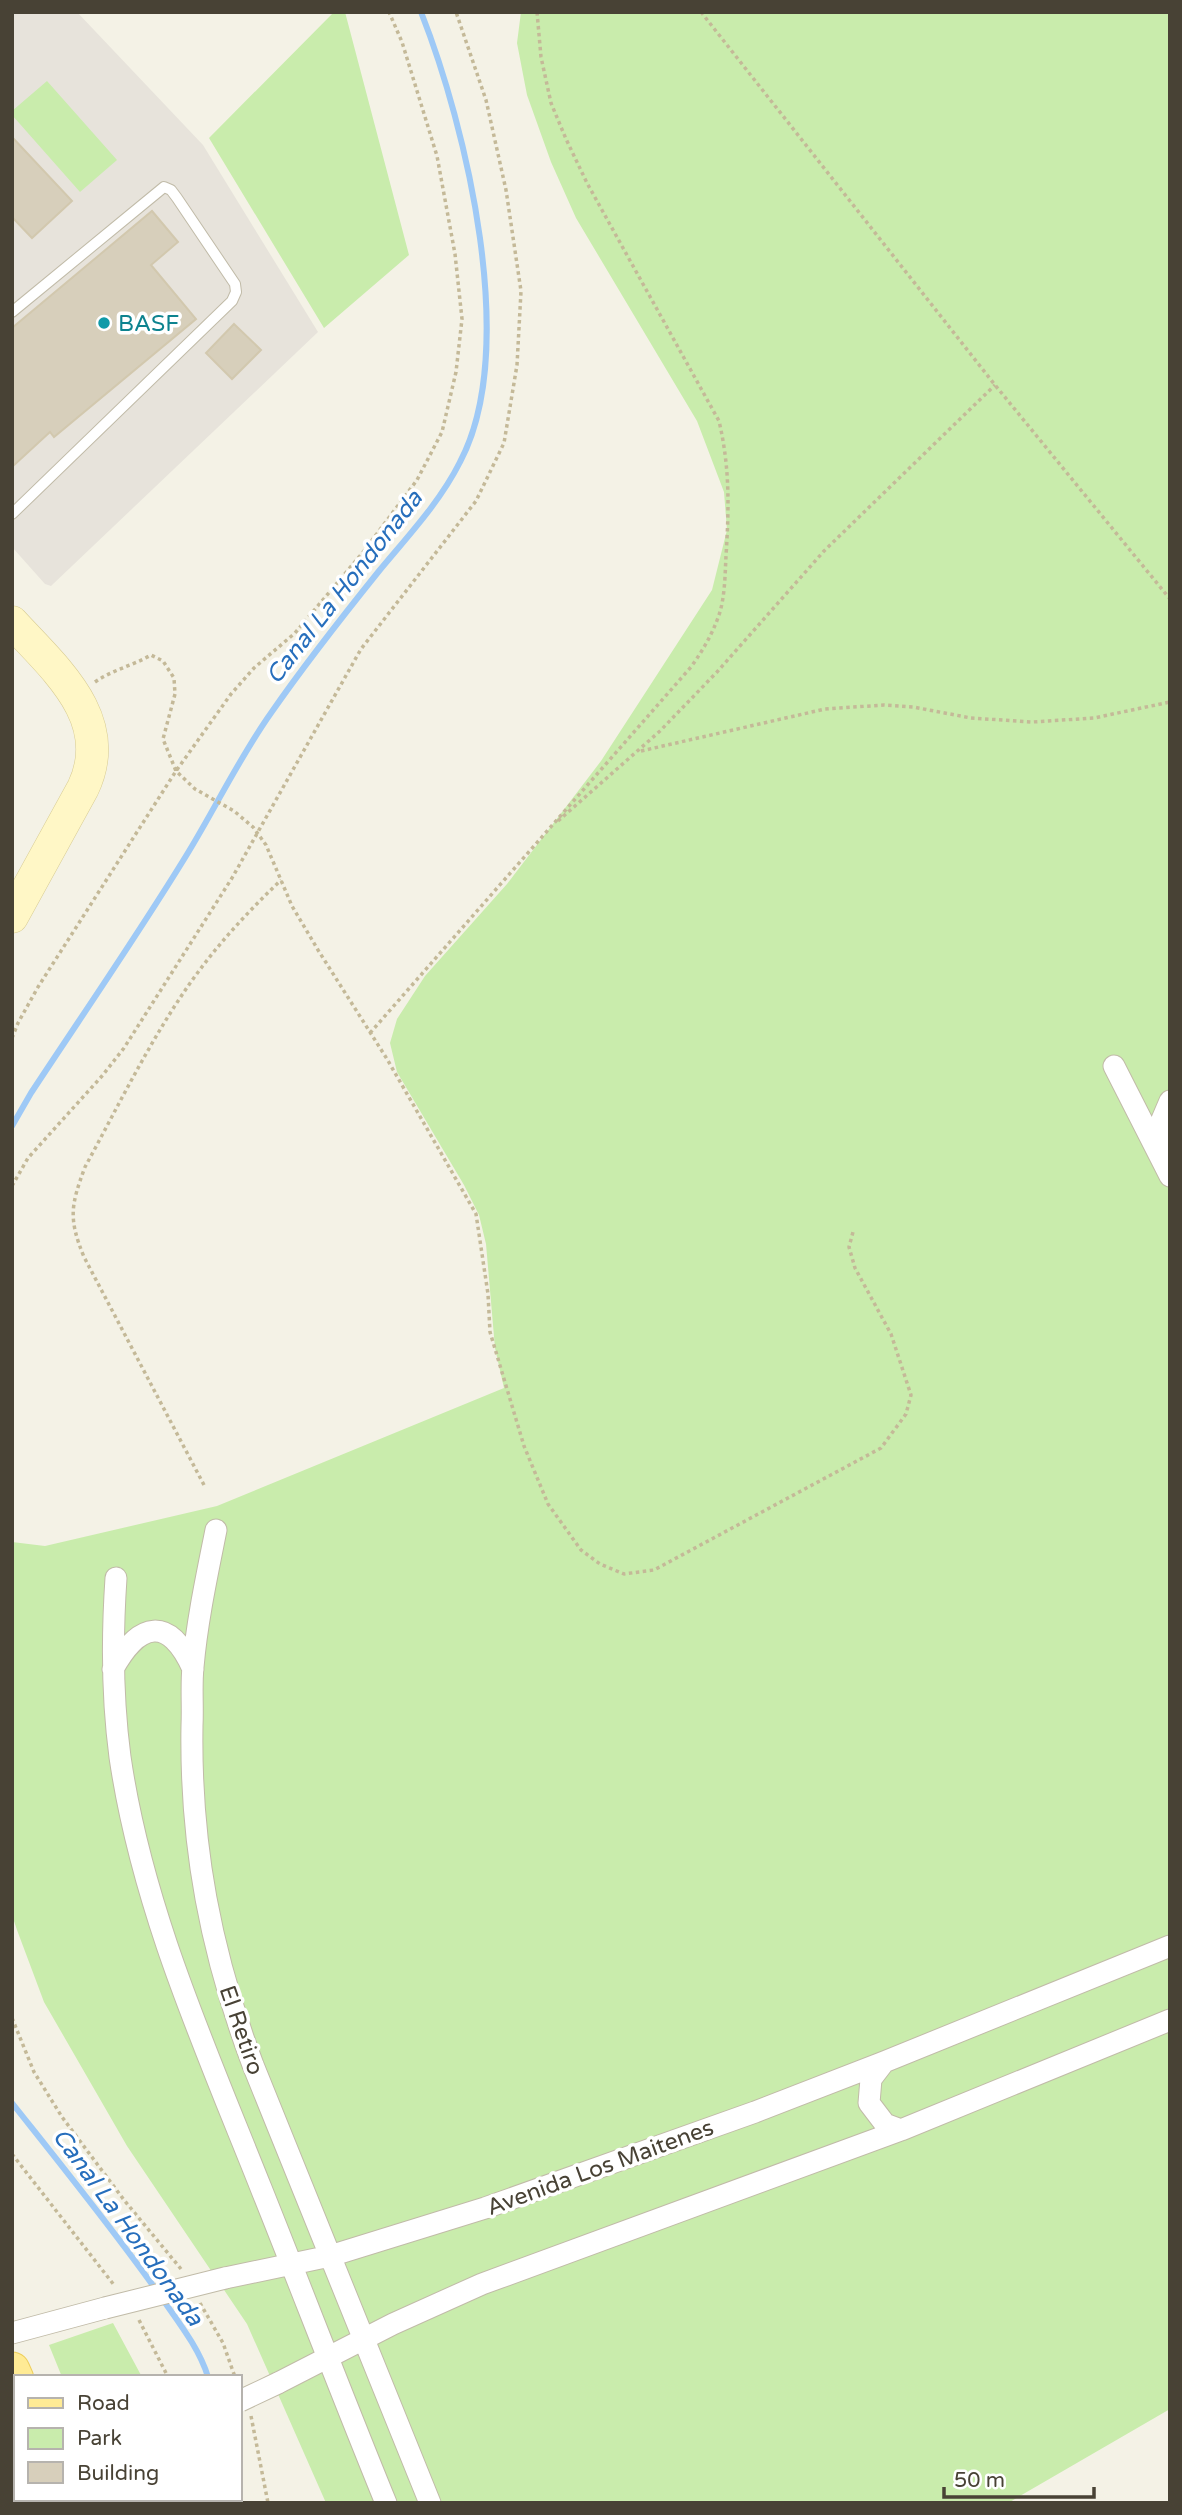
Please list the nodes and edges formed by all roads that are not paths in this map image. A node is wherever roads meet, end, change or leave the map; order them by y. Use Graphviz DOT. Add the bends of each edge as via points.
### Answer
graph roads {
  1 [pos="12,312"];
  2 [pos="12,514"];
  3 [pos="12,622"];
  4 [pos="12,917"];
  5 [pos="1114,1066"];
  6 [pos="1170,1101"];
  7 [pos="1158,1153"];
  8 [pos="1170,1176"];
  9 [pos="216,1530"];
  10 [pos="116,1577"];
  11 [pos="113,1669"];
  12 [pos="193,1669"];
  13 [pos="1170,1945"];
  14 [pos="1170,2020"];
  15 [pos="884,2062"];
  16 [pos="901,2130"];
  17 [pos="330,2256"];
  18 [pos="291,2264"];
  19 [pos="12,2333"];
  20 [pos="362,2338"];
  21 [pos="327,2359"];
  22 [pos="244,2406"];
  23 [pos="386,2503"];
  24 [pos="430,2503"];
  1 -- 2 [label="lane" via="164,187 177,198 236,292 232,301"];
  3 -- 4 [label="main road" via="69,685 81,705 93,758 88,778"];
  5 -- 7 [label="street"];
  6 -- 7 [label="street" via="1161,1122"];
  7 -- 8 [label="street"];
  9 -- 12 [label="street, El Retiro"];
  10 -- 11 [label="street, El Retiro"];
  11 -- 12 [label="street" via="132,1640 156,1631 178,1644"];
  11 -- 18 [label="street, El Retiro" via="120,1757 148,1890 178,1979"];
  12 -- 17 [label="street, El Retiro" via="194,1816 212,1935 237,2023"];
  13 -- 15 [label="street, Avenida Los Maitenes"];
  14 -- 16 [label="street"];
  15 -- 16 [label="street" via="871,2079 869,2103 885,2124"];
  15 -- 17 [label="street, Avenida Los Maitenes" via="485,2208"];
  16 -- 20 [label="street" via="482,2284"];
  17 -- 18 [label="street, Avenida Los Maitenes"];
  17 -- 20 [label="street, El Retiro"];
  18 -- 19 [label="street, Avenida Los Maitenes, bridge"];
  18 -- 21 [label="street, El Retiro"];
  20 -- 21 [label="street"];
  20 -- 24 [label="street, El Retiro"];
  21 -- 22 [label="street, bridge"];
  21 -- 23 [label="street, El Retiro"];
}
